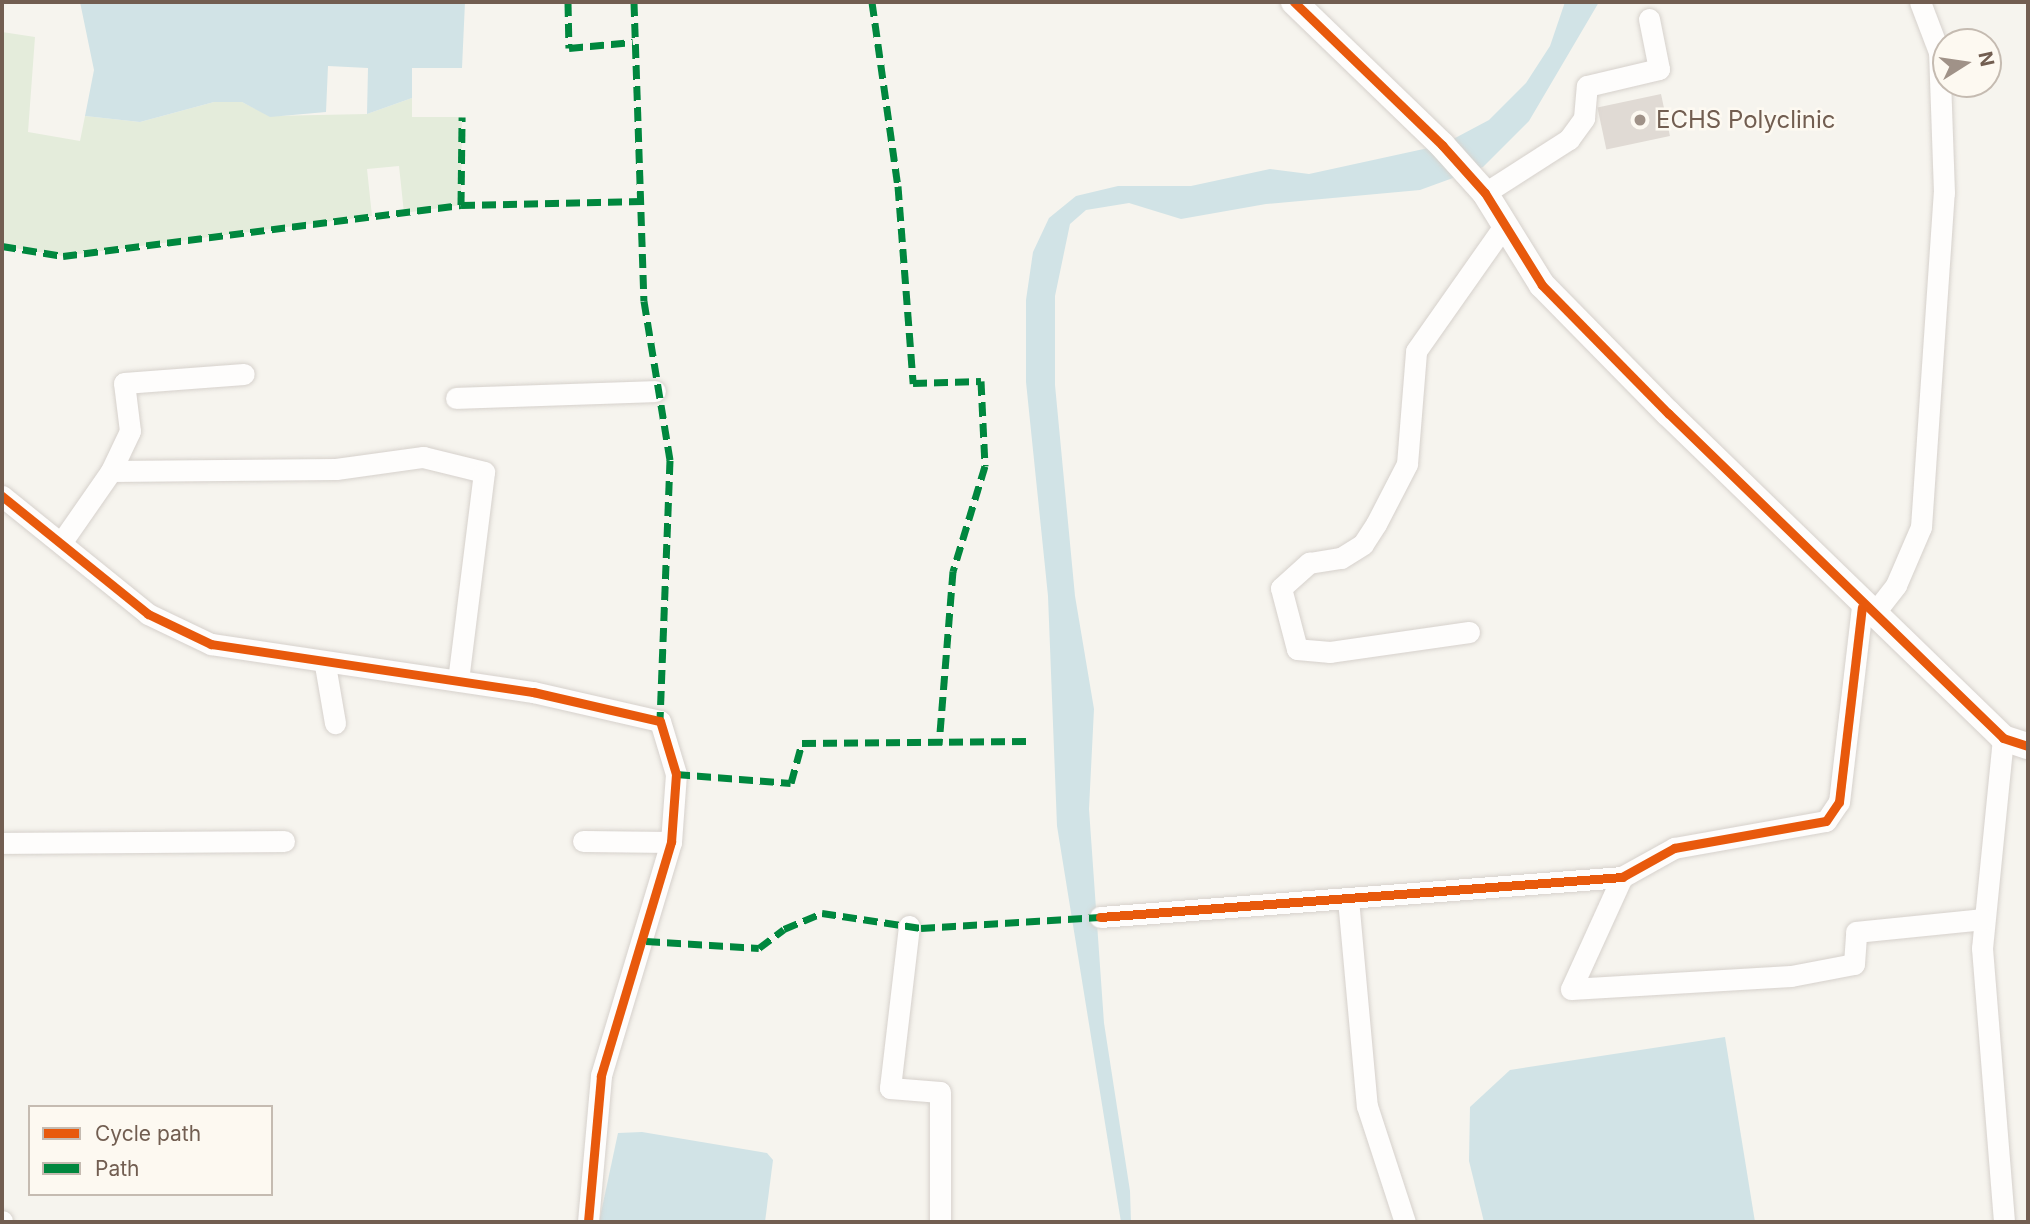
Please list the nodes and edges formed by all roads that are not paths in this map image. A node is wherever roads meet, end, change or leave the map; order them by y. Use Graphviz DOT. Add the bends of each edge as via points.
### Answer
graph roads {
  1 [pos="1294,2"];
  2 [pos="1920,2"];
  3 [pos="1649,19"];
  4 [pos="1485,193"];
  5 [pos="1503,227"];
  6 [pos="244,374"];
  7 [pos="655,391"];
  8 [pos="456,398"];
  9 [pos="111,471"];
  10 [pos="2,496"];
  11 [pos="61,543"];
  12 [pos="1867,611"];
  13 [pos="1469,632"];
  14 [pos="325,665"];
  15 [pos="458,680"];
  16 [pos="335,723"];
  17 [pos="2003,738"];
  18 [pos="2028,746"];
  19 [pos="284,841"];
  20 [pos="583,841"];
  21 [pos="671,842"];
  22 [pos="2,844"];
  23 [pos="1622,877"];
  24 [pos="1348,899"];
  25 [pos="1100,917"];
  26 [pos="1983,919"];
  27 [pos="909,926"];
  28 [pos="588,1222"];
  29 [pos="940,1222"];
  30 [pos="1405,1222"];
  31 [pos="2004,1222"];
  1 -- 4 [label="street" via="1442,145"];
  2 -- 12 [label="street" via="1939,52 1944,193 1921,527 1896,585"];
  3 -- 4 [label="street" via="1659,69 1587,86 1584,118 1569,139"];
  4 -- 5 [label="street"];
  5 -- 12 [label="street" via="1542,285"];
  5 -- 13 [label="street" via="1416,351 1407,464 1376,524 1363,544 1341,558 1309,563 1281,587 1297,649 1331,652"];
  6 -- 9 [label="street" via="124,383 130,431"];
  7 -- 8 [label="street"];
  9 -- 11 [label="street"];
  9 -- 15 [label="street" via="336,469 423,457 484,472"];
  10 -- 11 [label="street"];
  11 -- 14 [label="street" via="148,614 211,644"];
  12 -- 17 [label="street"];
  12 -- 23 [label="street" via="1839,802 1826,821 1674,848"];
  14 -- 15 [label="street"];
  14 -- 16 [label="street"];
  15 -- 21 [label="street" via="660,721 676,774"];
  17 -- 18 [label="street"];
  17 -- 26 [label="street"];
  19 -- 22 [label="street"];
  20 -- 21 [label="street"];
  21 -- 28 [label="street" via="601,1076"];
  23 -- 24 [label="street"];
  23 -- 26 [label="street" via="1571,989 1791,976 1854,964 1856,932"];
  24 -- 25 [label="street"];
  24 -- 30 [label="street" via="1367,1106"];
  26 -- 31 [label="street"];
  27 -- 29 [label="street" via="890,1088 940,1092"];
}
